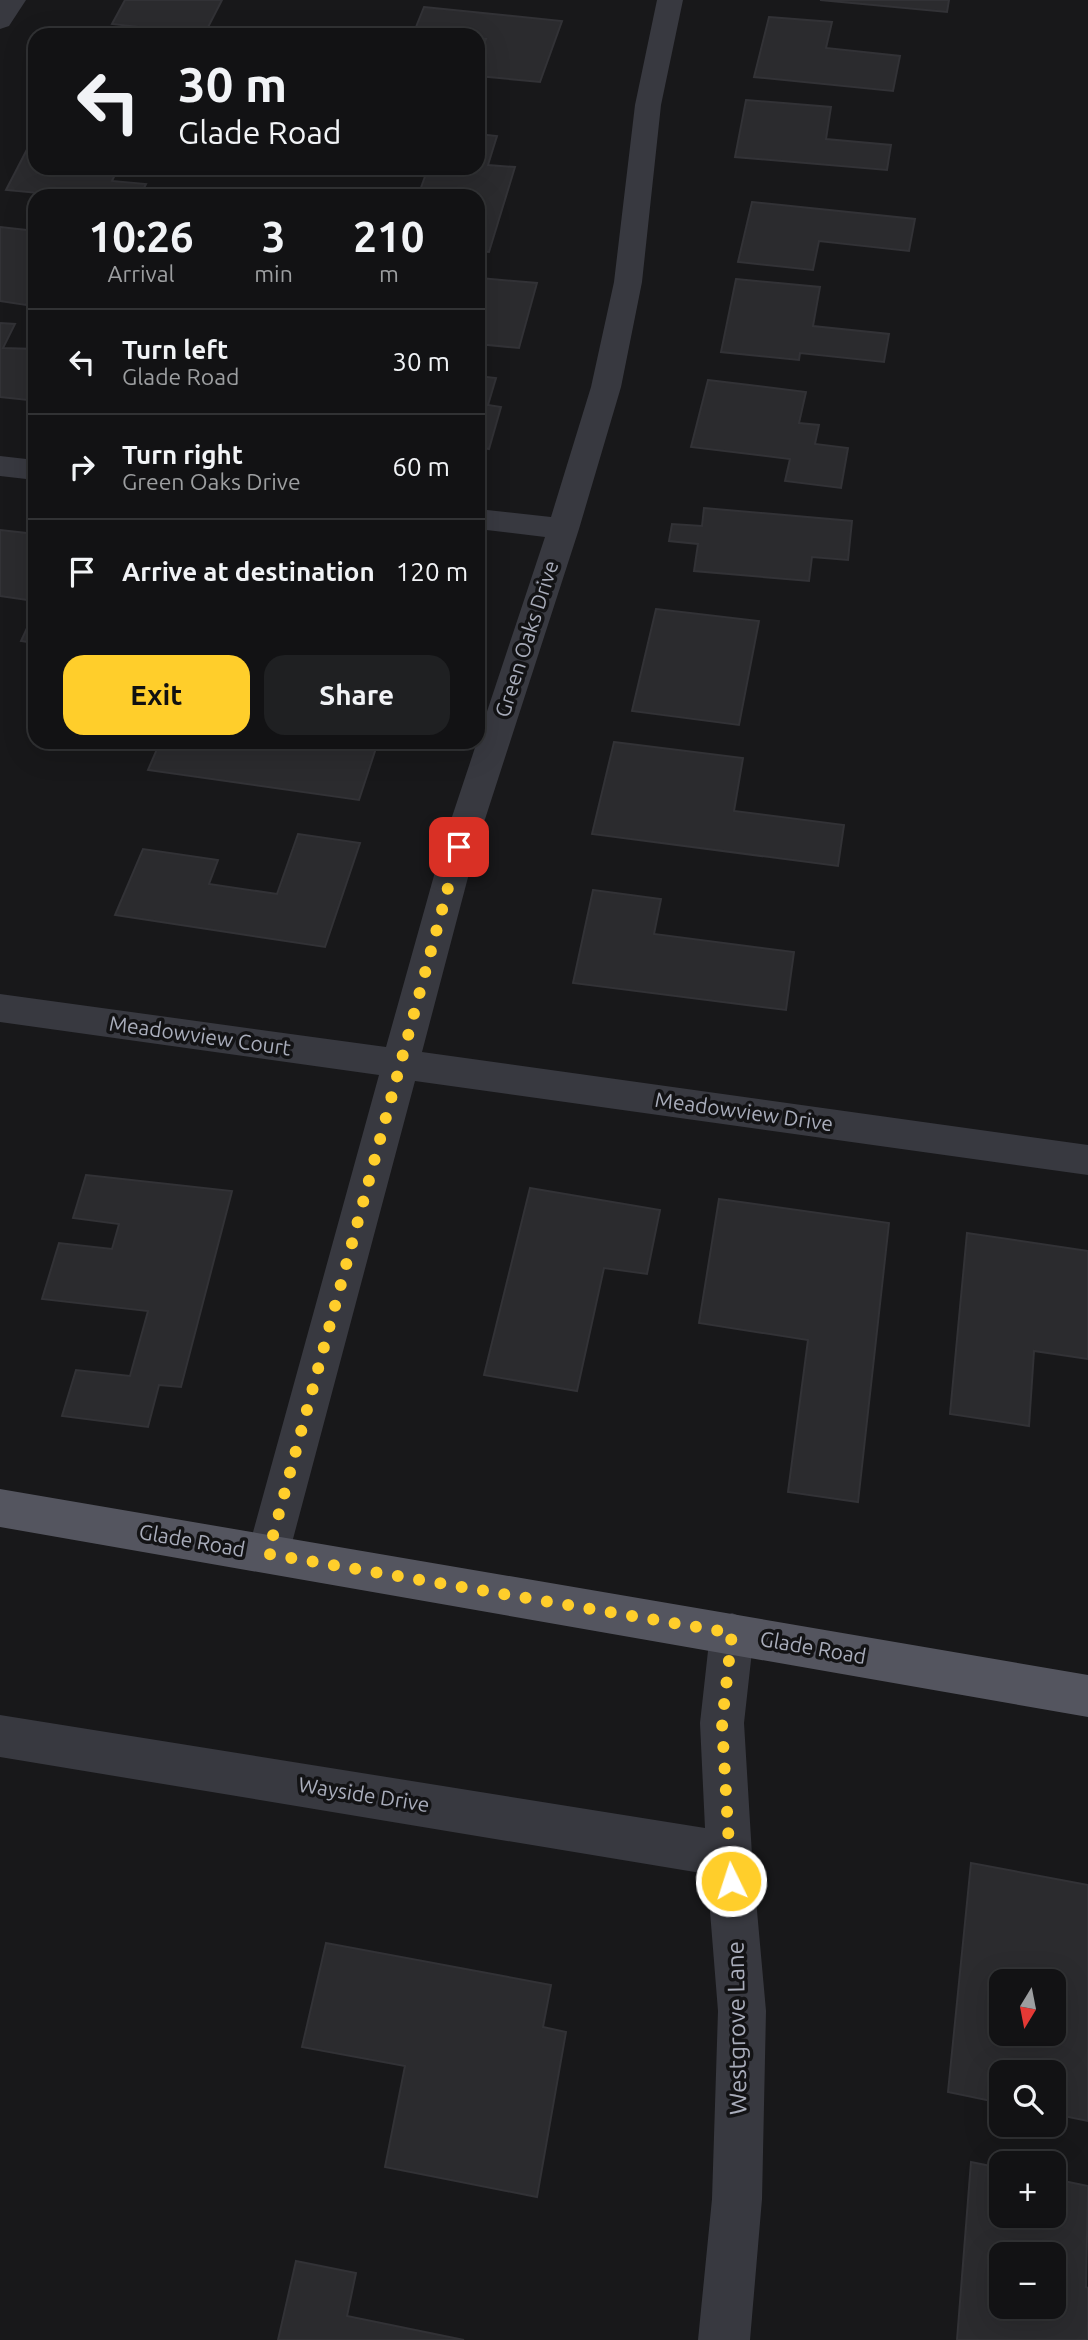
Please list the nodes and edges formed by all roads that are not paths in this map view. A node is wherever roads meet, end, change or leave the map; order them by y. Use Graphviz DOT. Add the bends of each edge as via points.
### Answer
graph roads {
  1 [pos="13,0"];
  2 [pos="670,0"];
  3 [pos="0,21"];
  4 [pos="0,466"];
  5 [pos="28,469"];
  6 [pos="485,520"];
  7 [pos="563,529"];
  8 [pos="0,1008"];
  9 [pos="401,1063"];
  10 [pos="1088,1160"];
  11 [pos="0,1508"];
  12 [pos="268,1554"];
  13 [pos="732,1633"];
  14 [pos="1088,1696"];
  15 [pos="0,1736"];
  16 [pos="729,1855"];
  17 [pos="724,2340"];
  1 -- 3 [label="street"];
  2 -- 7 [label="street, Green Oaks Drive" via="648,105 625,295 606,387"];
  4 -- 5 [label="street"];
  6 -- 7 [label="street"];
  7 -- 9 [label="street, Green Oaks Drive" via="459,847"];
  8 -- 9 [label="street, Meadowview Court"];
  9 -- 10 [label="street, Meadowview Drive"];
  9 -- 12 [label="street, Green Oaks Drive"];
  11 -- 12 [label="main road, Glade Road"];
  12 -- 13 [label="main road, Glade Road"];
  13 -- 14 [label="main road, Glade Road"];
  13 -- 16 [label="street, Westgrove Lane" via="722,1723"];
  15 -- 16 [label="street, Wayside Drive"];
  16 -- 17 [label="street, Westgrove Lane" via="742,2011 737,2199"];
}
